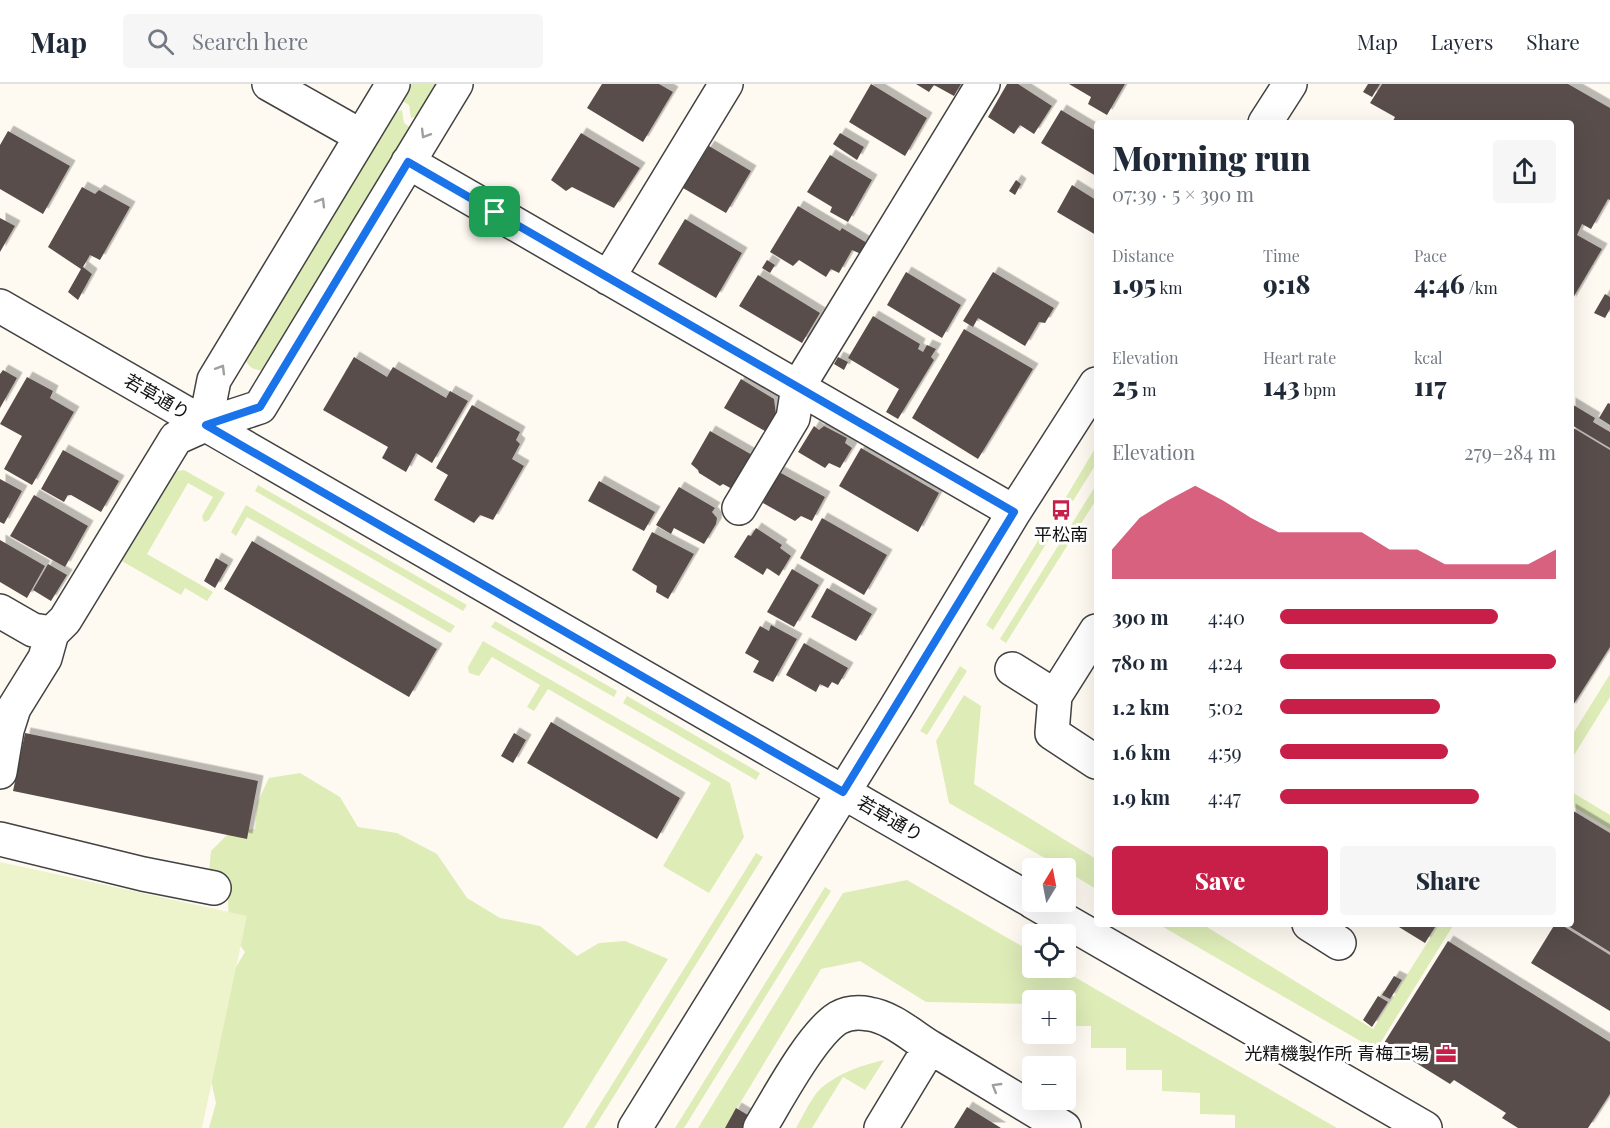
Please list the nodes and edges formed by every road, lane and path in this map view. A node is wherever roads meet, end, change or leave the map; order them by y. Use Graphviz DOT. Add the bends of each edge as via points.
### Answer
graph roads {
  1 [pos="269,84"];
  2 [pos="393,84"];
  3 [pos="456,84"];
  4 [pos="726,84"];
  5 [pos="983,84"];
  6 [pos="1290,84"];
  7 [pos="1267,120"];
  8 [pos="361,136"];
  9 [pos="408,162"];
  10 [pos="608,278"];
  11 [pos="0,306"];
  12 [pos="798,387"];
  13 [pos="1094,387"];
  14 [pos="206,425"];
  15 [pos="739,508"];
  16 [pos="1014,512"];
  17 [pos="0,611"];
  18 [pos="52,633"];
  19 [pos="1094,634"];
  20 [pos="1012,669"];
  21 [pos="1055,696"];
  22 [pos="1094,761"];
  23 [pos="0,772"];
  24 [pos="843,792"];
  25 [pos="0,839"];
  26 [pos="214,888"];
  27 [pos="1022,895"];
  28 [pos="1051,912"];
  29 [pos="1314,927"];
  30 [pos="1339,944"];
  31 [pos="930,1047"];
  32 [pos="761,1126"];
  33 [pos="635,1128"];
  34 [pos="881,1128"];
  35 [pos="1064,1128"];
  36 [pos="1425,1128"];
  1 -- 8 [label="street"];
  2 -- 8 [label="street"];
  3 -- 9 [label="street, one-way"];
  4 -- 10 [label="street"];
  5 -- 12 [label="street"];
  6 -- 7 [label="street"];
  14 -- 8 [label="street, one-way" via="214,380"];
  9 -- 10 [label="street"];
  9 -- 14 [label="street" via="260,407"];
  10 -- 12 [label="street"];
  11 -- 14 [label="street, 若草通り"];
  12 -- 15 [label="street" via="793,418"];
  12 -- 16 [label="street"];
  13 -- 16 [label="street"];
  14 -- 18 [label="street" via="176,438 65,620"];
  14 -- 24 [label="street, 若草通り"];
  16 -- 24 [label="street"];
  17 -- 18 [label="street" via="33,630"];
  18 -- 23 [label="street" via="45,658 14,708"];
  19 -- 21 [label="street"];
  20 -- 21 [label="street"];
  21 -- 22 [label="street" via="1052,733"];
  24 -- 27 [label="street, 若草通り"];
  24 -- 33 [label="street"];
  25 -- 26 [label="street"];
  28 -- 36 [label="street, 若草通り"];
  29 -- 30 [label="street"];
  31 -- 32 [label="street" via="871,1014 854,1012 839,1017 818,1036"];
  31 -- 34 [label="street"];
  35 -- 31 [label="street, one-way"];
}
